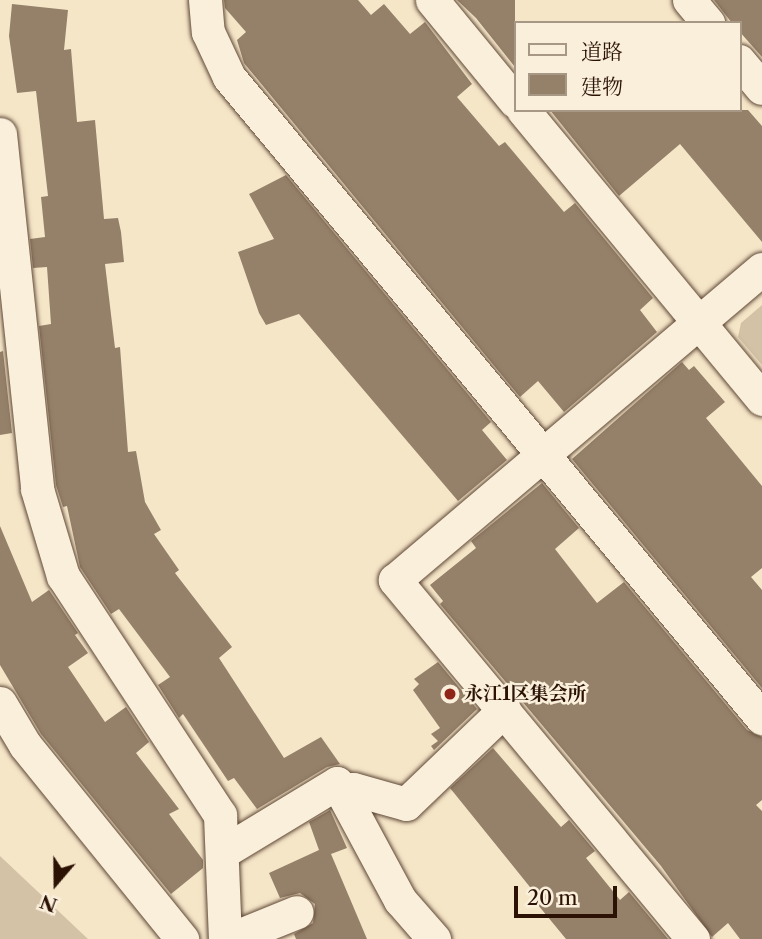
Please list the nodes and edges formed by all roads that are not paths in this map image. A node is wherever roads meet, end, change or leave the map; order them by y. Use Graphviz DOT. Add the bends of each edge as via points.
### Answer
graph roads {
  1 [pos="205,0"];
  2 [pos="432,0"];
  3 [pos="689,0"];
  4 [pos="706,21"];
  5 [pos="741,63"];
  6 [pos="762,88"];
  7 [pos="514,100"];
  8 [pos="525,112"];
  9 [pos="0,134"];
  10 [pos="762,269"];
  11 [pos="699,321"];
  12 [pos="762,399"];
  13 [pos="542,453"];
  14 [pos="1,708"];
  15 [pos="504,710"];
  16 [pos="762,718"];
  17 [pos="341,791"];
  18 [pos="223,852"];
  19 [pos="297,912"];
  20 [pos="225,938"];
  21 [pos="182,939"];
  22 [pos="434,939"];
  23 [pos="693,939"];
  1 -- 13 [label="street" via="208,32 229,77"];
  2 -- 7 [label="street"];
  3 -- 4 [label="street"];
  5 -- 6 [label="street"];
  8 -- 11 [label="street"];
  9 -- 18 [label="street" via="37,489 63,576 220,815"];
  10 -- 11 [label="street"];
  11 -- 12 [label="street"];
  11 -- 13 [label="street"];
  13 -- 15 [label="street" via="395,580"];
  13 -- 16 [label="street"];
  14 -- 21 [label="street"];
  15 -- 17 [label="street" via="406,804 353,789"];
  15 -- 23 [label="street"];
  17 -- 18 [label="street" via="337,783"];
  17 -- 22 [label="street" via="400,900"];
  18 -- 20 [label="street"];
  19 -- 20 [label="street"];
}
